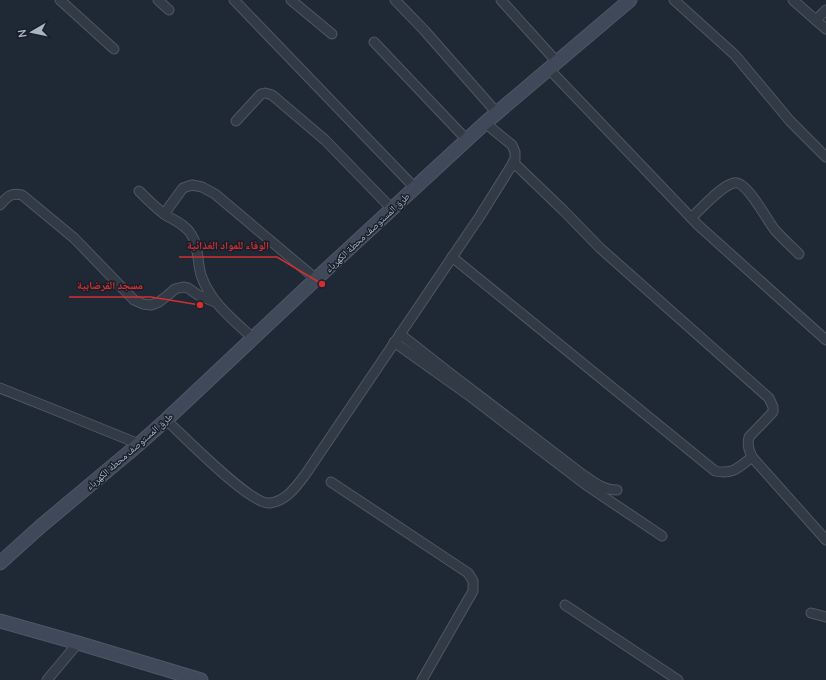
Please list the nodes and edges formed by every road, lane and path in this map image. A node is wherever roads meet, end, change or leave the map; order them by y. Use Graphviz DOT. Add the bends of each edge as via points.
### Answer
graph roads {
  1 [pos="60,0"];
  2 [pos="158,0"];
  3 [pos="234,0"];
  4 [pos="291,0"];
  5 [pos="395,0"];
  6 [pos="501,0"];
  7 [pos="630,0"];
  8 [pos="674,0"];
  9 [pos="793,0"];
  10 [pos="169,10"];
  11 [pos="826,10"];
  12 [pos="816,20"];
  13 [pos="826,29"];
  14 [pos="332,34"];
  15 [pos="374,42"];
  16 [pos="114,49"];
  17 [pos="553,66"];
  18 [pos="497,113"];
  19 [pos="236,121"];
  20 [pos="485,123"];
  21 [pos="467,140"];
  22 [pos="826,157"];
  23 [pos="513,162"];
  24 [pos="415,188"];
  25 [pos="139,191"];
  26 [pos="0,205"];
  27 [pos="392,209"];
  28 [pos="164,214"];
  29 [pos="692,217"];
  30 [pos="799,254"];
  31 [pos="452,257"];
  32 [pos="316,280"];
  33 [pos="215,302"];
  34 [pos="400,334"];
  35 [pos="825,337"];
  36 [pos="253,338"];
  37 [pos="394,342"];
  38 [pos="0,388"];
  39 [pos="166,420"];
  40 [pos="139,444"];
  41 [pos="752,457"];
  42 [pos="331,482"];
  43 [pos="617,490"];
  44 [pos="662,536"];
  45 [pos="826,540"];
  46 [pos="0,563"];
  47 [pos="565,605"];
  48 [pos="811,613"];
  49 [pos="826,617"];
  50 [pos="0,621"];
  51 [pos="78,643"];
  52 [pos="47,680"];
  53 [pos="201,680"];
  54 [pos="422,680"];
  55 [pos="678,680"];
  1 -- 16 [label="street"];
  2 -- 10 [label="street"];
  3 -- 24 [label="street"];
  4 -- 14 [label="street"];
  5 -- 18 [label="street"];
  6 -- 17 [label="street"];
  7 -- 17 [label="street, طرق المستوصف محطة الكهرباء"];
  8 -- 22 [label="street" via="735,55 790,121"];
  9 -- 12 [label="street"];
  11 -- 12 [label="street"];
  12 -- 13 [label="street"];
  15 -- 21 [label="street"];
  17 -- 18 [label="street, طرق المستوصف محطة الكهرباء"];
  17 -- 29 [label="street"];
  18 -- 20 [label="street, طرق المستوصف محطة الكهرباء"];
  19 -- 27 [label="street" via="261,94 272,95 324,140"];
  20 -- 21 [label="street, طرق المستوصف محطة الكهرباء"];
  20 -- 23 [label="street" via="512,145 515,152"];
  21 -- 24 [label="street, طرق المستوصف محطة الكهرباء"];
  23 -- 31 [label="street"];
  23 -- 41 [label="street" via="600,248 769,398 773,412 749,437 748,445"];
  24 -- 27 [label="street, طرق المستوصف محطة الكهرباء"];
  25 -- 28 [label="street"];
  26 -- 33 [label="street" via="12,194 22,195 74,238 134,300 151,305 160,302 175,289 183,287"];
  27 -- 32 [label="street, طرق المستوصف محطة الكهرباء"];
  28 -- 32 [label="street" via="183,188 192,185 202,186 215,194"];
  28 -- 33 [label="street" via="190,232 195,242 201,276"];
  29 -- 30 [label="street" via="725,187 738,182 744,186 775,230"];
  29 -- 35 [label="street"];
  31 -- 34 [label="street"];
  31 -- 41 [label="street" via="715,471 732,472"];
  32 -- 36 [label="street, طرق المستوصف محطة الكهرباء"];
  33 -- 36 [label="street"];
  34 -- 37 [label="street"];
  34 -- 43 [label="street" via="582,474 603,488"];
  36 -- 39 [label="street, طرق المستوصف محطة الكهرباء"];
  37 -- 39 [label="street" via="305,475 290,493 278,501 269,504 259,501 223,473"];
  37 -- 44 [label="street" via="586,485"];
  38 -- 40 [label="street"];
  39 -- 40 [label="street, طرق المستوصف محطة الكهرباء"];
  40 -- 46 [label="street, طرق المستوصف محطة الكهرباء" via="40,526"];
  41 -- 45 [label="street"];
  42 -- 54 [label="street" via="468,573 474,581 473,591"];
  47 -- 55 [label="street"];
  48 -- 49 [label="street"];
  50 -- 51 [label="street"];
  51 -- 52 [label="street"];
  51 -- 53 [label="street"];
}
